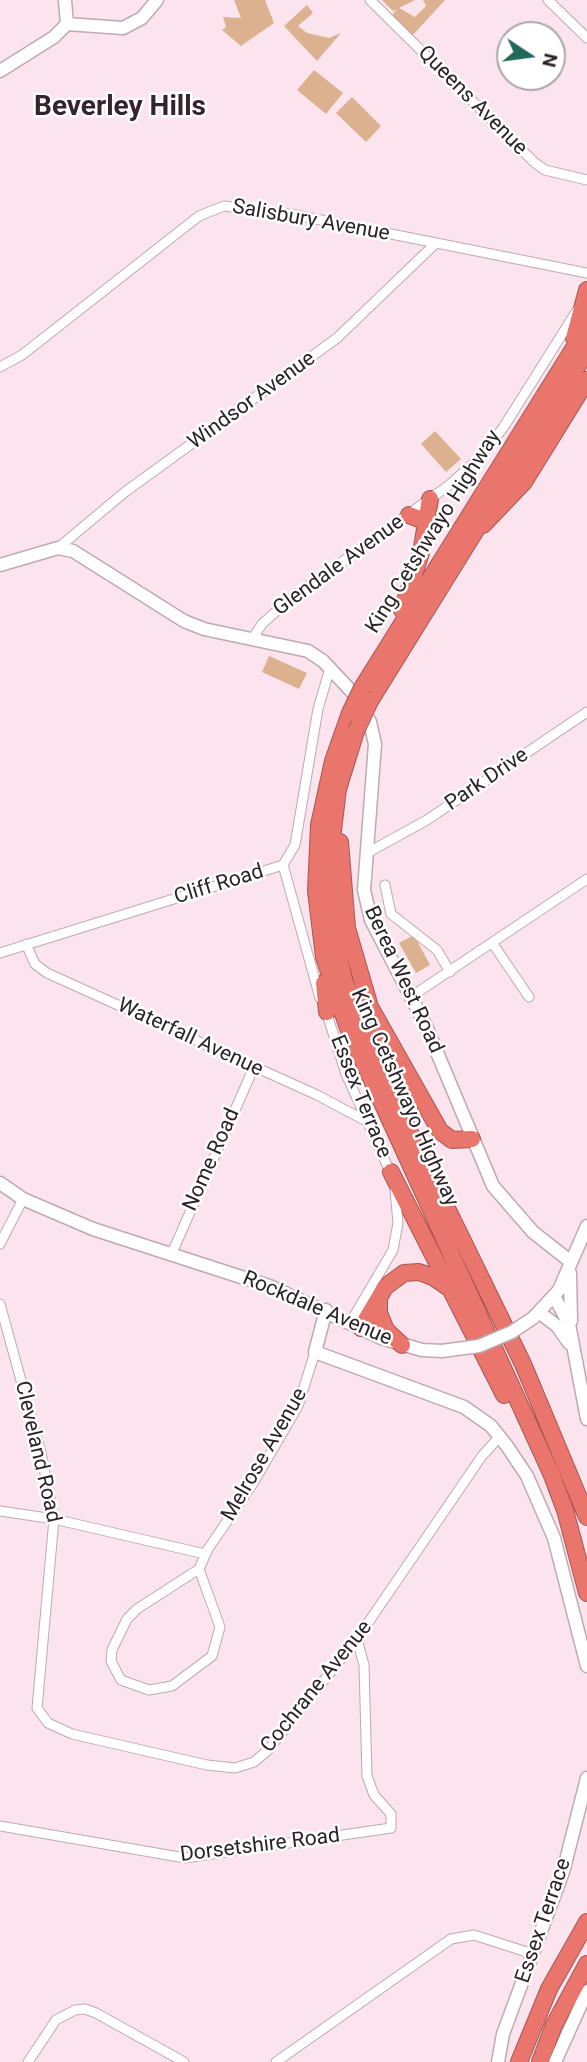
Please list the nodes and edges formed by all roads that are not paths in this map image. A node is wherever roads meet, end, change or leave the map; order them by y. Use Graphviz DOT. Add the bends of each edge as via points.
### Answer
graph roads {
  1 [pos="65,0"];
  2 [pos="157,0"];
  3 [pos="370,0"];
  4 [pos="548,0"];
  5 [pos="67,24"];
  6 [pos="587,38"];
  7 [pos="0,71"];
  8 [pos="587,180"];
  9 [pos="436,243"];
  10 [pos="587,273"];
  11 [pos="585,296"];
  12 [pos="587,327"];
  13 [pos="587,351"];
  14 [pos="570,355"];
  15 [pos="0,366"];
  16 [pos="587,380"];
  17 [pos="430,499"];
  18 [pos="409,515"];
  19 [pos="426,526"];
  20 [pos="468,539"];
  21 [pos="58,548"];
  22 [pos="0,565"];
  23 [pos="398,626"];
  24 [pos="253,638"];
  25 [pos="330,668"];
  26 [pos="366,694"];
  27 [pos="587,712"];
  28 [pos="349,749"];
  29 [pos="319,825"];
  30 [pos="369,832"];
  31 [pos="385,845"];
  32 [pos="367,853"];
  33 [pos="283,865"];
  34 [pos="587,879"];
  35 [pos="385,885"];
  36 [pos="26,944"];
  37 [pos="493,944"];
  38 [pos="0,953"];
  39 [pos="450,972"];
  40 [pos="412,996"];
  41 [pos="529,997"];
  42 [pos="327,1012"];
  43 [pos="254,1067"];
  44 [pos="366,1121"];
  45 [pos="472,1139"];
  46 [pos="391,1172"];
  47 [pos="0,1183"];
  48 [pos="23,1199"];
  49 [pos="587,1226"];
  50 [pos="0,1244"];
  51 [pos="172,1253"];
  52 [pos="571,1262"];
  53 [pos="451,1290"];
  54 [pos="554,1296"];
  55 [pos="379,1298"];
  56 [pos="0,1304"];
  57 [pos="326,1310"];
  58 [pos="537,1315"];
  59 [pos="356,1326"];
  60 [pos="402,1345"];
  61 [pos="573,1349"];
  62 [pos="316,1352"];
  63 [pos="587,1419"];
  64 [pos="500,1436"];
  65 [pos="0,1511"];
  66 [pos="587,1517"];
  67 [pos="54,1519"];
  68 [pos="569,1525"];
  69 [pos="205,1554"];
  70 [pos="199,1569"];
  71 [pos="587,1593"];
  72 [pos="357,1639"];
  73 [pos="587,1666"];
  74 [pos="48,1723"];
  75 [pos="587,1778"];
  76 [pos="0,1826"];
  77 [pos="587,1922"];
  78 [pos="533,1954"];
  79 [pos="587,1964"];
  80 [pos="587,1991"];
  81 [pos="28,2062"];
  82 [pos="184,2062"];
  83 [pos="276,2062"];
  84 [pos="498,2062"];
  85 [pos="519,2062"];
  86 [pos="540,2062"];
  87 [pos="555,2062"];
  1 -- 5 [label="street"];
  2 -- 5 [label="street" via="142,18 124,28"];
  3 -- 8 [label="street, Queens Avenue" via="535,163 545,170"];
  4 -- 6 [label="street"];
  5 -- 7 [label="street"];
  9 -- 10 [label="street, Salisbury Avenue"];
  9 -- 15 [label="street, Salisbury Avenue" via="296,215 217,207 176,233 22,355"];
  9 -- 21 [label="street, Windsor Avenue" via="337,338 125,492"];
  11 -- 14 [label="highway"];
  11 -- 17 [label="street, Glendale Avenue" via="498,435 470,467"];
  12 -- 14 [label="highway, King Cetshwayo Highway"];
  13 -- 20 [label="highway, King Cetshwayo Highway"];
  14 -- 23 [label="highway, King Cetshwayo Highway"];
  16 -- 20 [label="highway" via="524,482"];
  17 -- 18 [label="street, Glendale Avenue"];
  17 -- 19 [label="highway"];
  18 -- 19 [label="highway"];
  18 -- 24 [label="street, Glendale Avenue" via="290,600"];
  19 -- 23 [label="highway"];
  20 -- 26 [label="highway, King Cetshwayo Highway"];
  21 -- 22 [label="street"];
  21 -- 24 [label="street, Berea West Road" via="87,558 184,621"];
  23 -- 26 [label="highway, King Cetshwayo Highway"];
  24 -- 25 [label="street, Berea West Road" via="309,651"];
  25 -- 30 [label="street, Berea West Road" via="361,704 374,737"];
  25 -- 33 [label="street, Cliff Road" via="318,709 295,845"];
  26 -- 28 [label="highway, King Cetshwayo Highway, bridge"];
  26 -- 29 [label="highway, King Cetshwayo Highway, bridge" via="350,713 333,761"];
  27 -- 31 [label="street, Park Drive"];
  28 -- 45 [label="highway" via="340,865 347,928 361,984 380,1029 440,1131 452,1140"];
  28 -- 66 [label="highway, King Cetshwayo Highway" via="335,802 329,864 332,926 344,980 399,1110 523,1364"];
  29 -- 42 [label="highway" via="311,896"];
  29 -- 68 [label="highway, King Cetshwayo Highway" via="316,891 324,957 335,993 546,1462"];
  30 -- 31 [label="street"];
  30 -- 32 [label="street, Berea West Road"];
  31 -- 32 [label="street, Park Drive"];
  32 -- 40 [label="street, Berea West Road" via="364,890 368,911"];
  33 -- 36 [label="street, Cliff Road"];
  33 -- 42 [label="street, Essex Terrace"];
  34 -- 37 [label="street"];
  35 -- 39 [label="street" via="391,914 435,948"];
  36 -- 38 [label="street, Cliff Road"];
  36 -- 43 [label="street, Waterfall Avenue" via="33,962 47,973"];
  37 -- 39 [label="street"];
  37 -- 41 [label="street"];
  39 -- 40 [label="street"];
  40 -- 45 [label="street, Berea West Road"];
  42 -- 44 [label="street, Essex Terrace"];
  43 -- 44 [label="street, Waterfall Avenue"];
  43 -- 51 [label="street, Nome Road"];
  44 -- 46 [label="street, Essex Terrace"];
  45 -- 52 [label="street, Berea West Road" via="501,1198 533,1232"];
  46 -- 53 [label="highway"];
  46 -- 59 [label="street, Essex Terrace" via="398,1213 393,1250"];
  47 -- 48 [label="street, Rockdale Avenue"];
  48 -- 50 [label="street"];
  48 -- 51 [label="street, Rockdale Avenue" via="93,1229"];
  49 -- 52 [label="street, Rockdale Avenue"];
  51 -- 57 [label="street, Rockdale Avenue"];
  52 -- 54 [label="street, Rockdale Avenue"];
  52 -- 61 [label="street"];
  53 -- 55 [label="highway" via="433,1277 411,1272 392,1280"];
  53 -- 68 [label="highway"];
  54 -- 58 [label="street, Rockdale Avenue"];
  54 -- 61 [label="street" via="569,1324"];
  55 -- 59 [label="highway"];
  55 -- 60 [label="highway" via="383,1325"];
  56 -- 67 [label="street, Cleveland Road"];
  57 -- 59 [label="street, Rockdale Avenue"];
  57 -- 62 [label="street, Melrose Avenue"];
  58 -- 60 [label="street, Rockdale Avenue, bridge" via="479,1346 442,1351"];
  58 -- 61 [label="street" via="557,1326"];
  59 -- 60 [label="street, Rockdale Avenue"];
  61 -- 63 [label="street"];
  62 -- 64 [label="street" via="464,1407"];
  62 -- 69 [label="street, Melrose Avenue" via="289,1422"];
  64 -- 72 [label="street, Cochrane Avenue"];
  64 -- 73 [label="street" via="527,1476 547,1519"];
  65 -- 67 [label="street"];
  67 -- 69 [label="street"];
  67 -- 74 [label="street, Cleveland Road" via="37,1695 40,1715"];
  68 -- 71 [label="highway, King Cetshwayo Highway"];
  69 -- 70 [label="street, Melrose Avenue"];
  70 -- 70 [label="street" via="220,1627 212,1656 172,1686 149,1690 121,1680 111,1661 112,1650 127,1619"];
  72 -- 74 [label="street, Cochrane Avenue" via="268,1750 248,1765 207,1765 72,1734"];
  72 -- 76 [label="street, Dorsetshire Road" via="364,1665 367,1776 393,1823 383,1831 185,1858"];
  75 -- 78 [label="street, Essex Terrace" via="563,1872"];
  77 -- 85 [label="highway" via="549,1989"];
  78 -- 83 [label="street" via="474,1935 451,1939"];
  78 -- 84 [label="street, Essex Terrace" via="503,2034"];
  79 -- 86 [label="highway"];
  80 -- 87 [label="street"];
  81 -- 82 [label="street" via="56,2020 75,2010 96,2013"];
}
